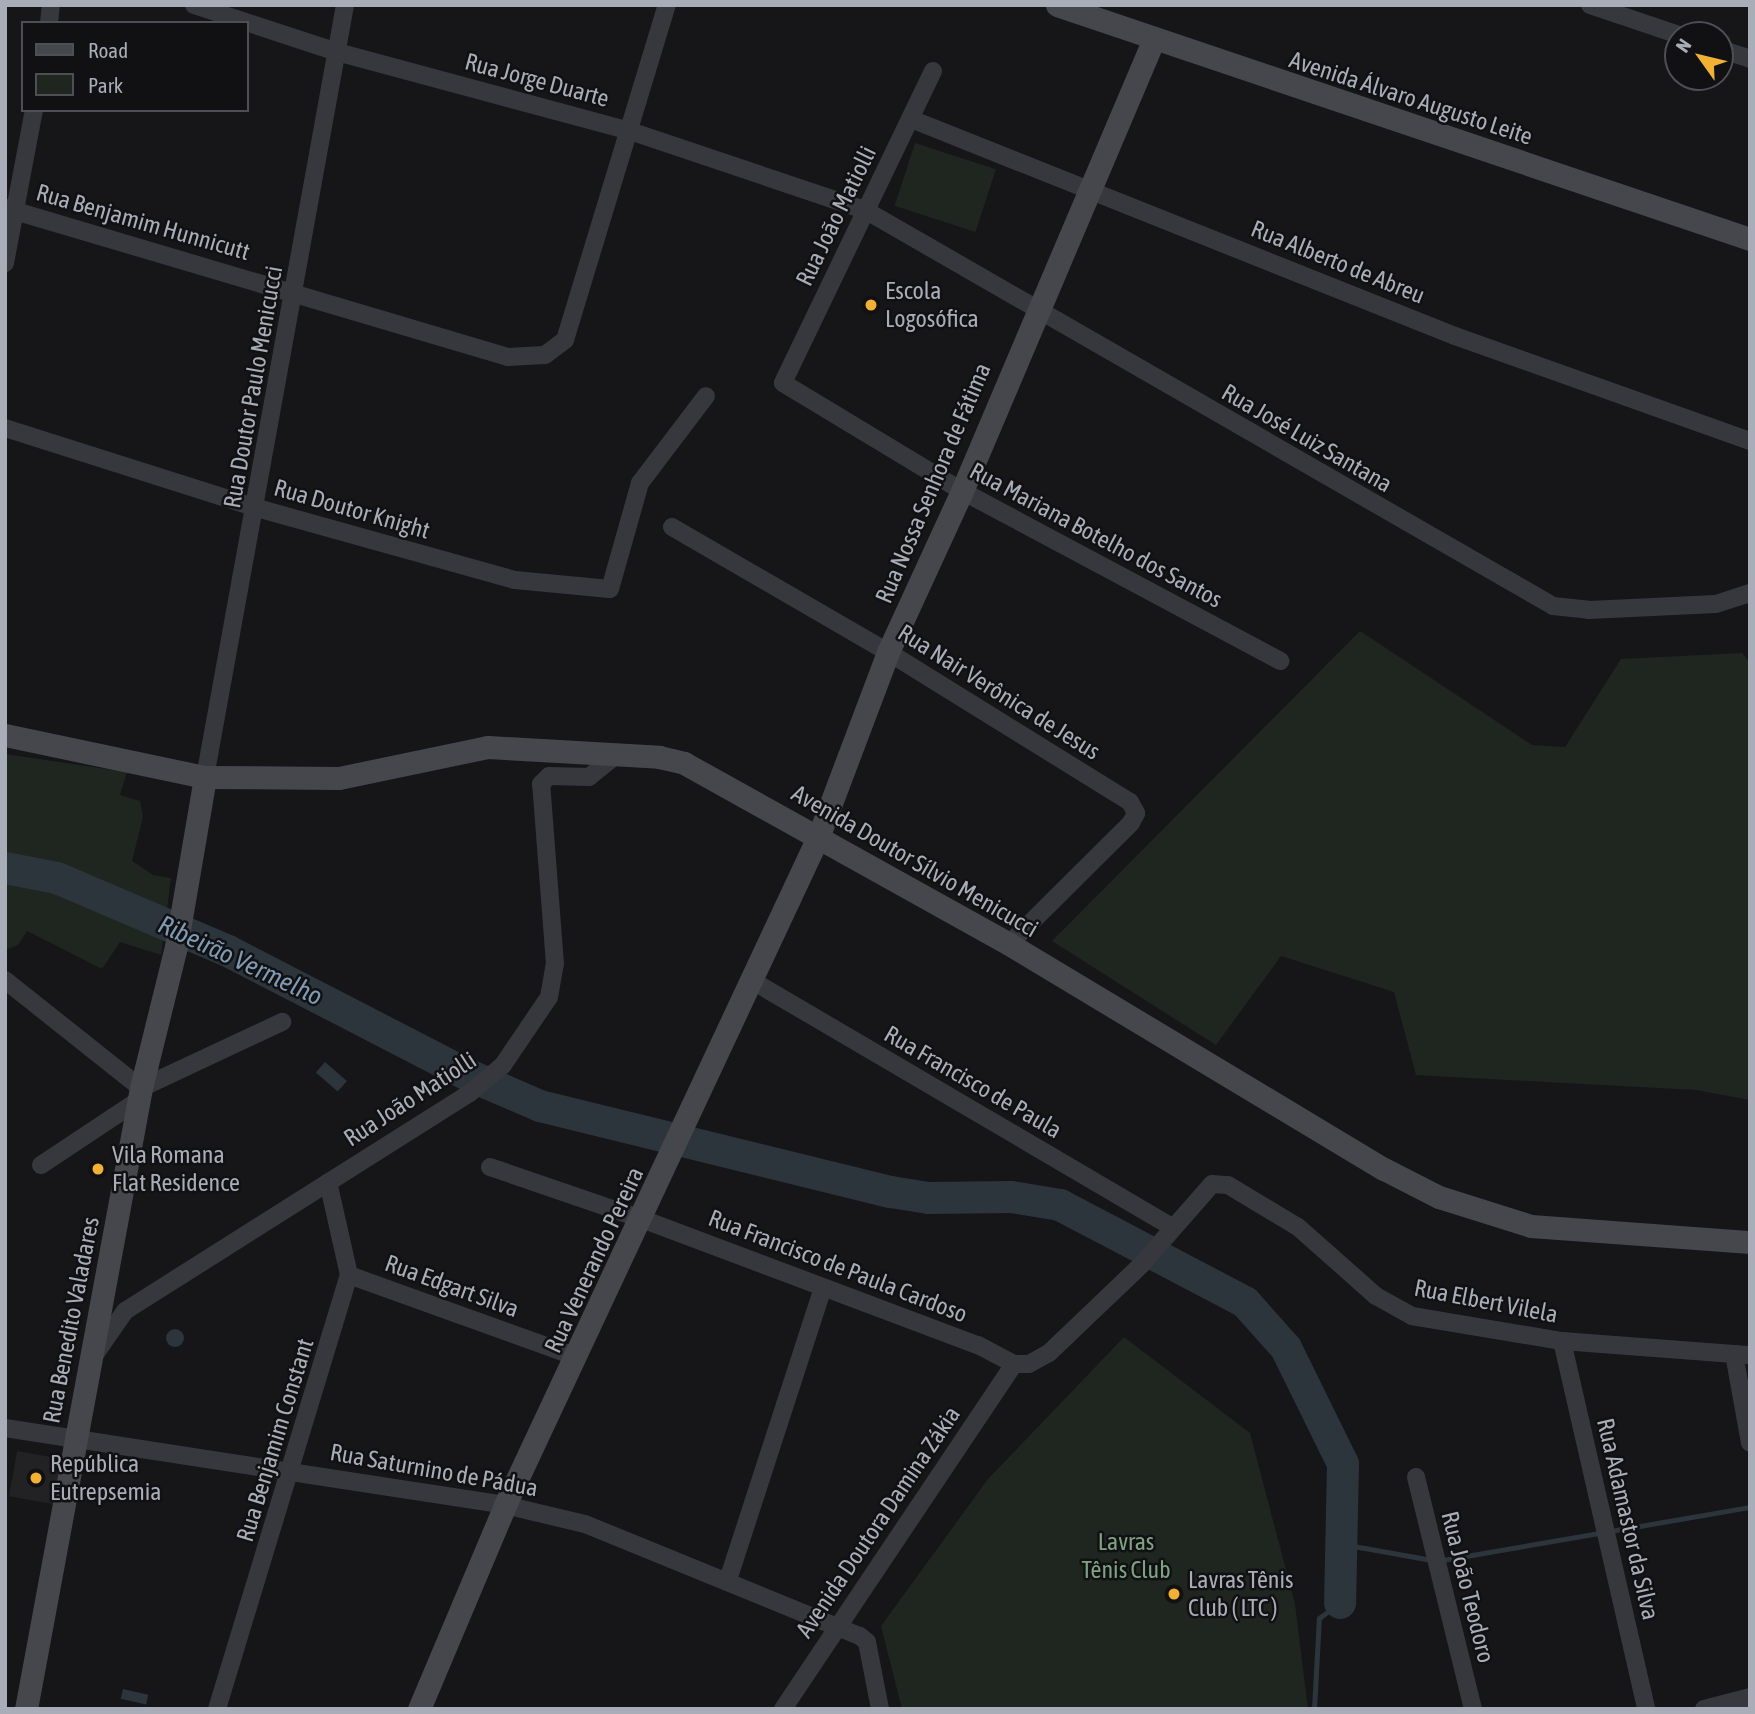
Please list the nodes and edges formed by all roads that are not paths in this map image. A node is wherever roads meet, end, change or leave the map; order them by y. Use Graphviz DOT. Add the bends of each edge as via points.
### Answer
graph roads {
  1 [pos="194,5"];
  2 [pos="345,5"];
  3 [pos="667,5"];
  4 [pos="1057,5"];
  5 [pos="1590,5"];
  6 [pos="243,21"];
  7 [pos="248,23"];
  8 [pos="1664,30"];
  9 [pos="1153,40"];
  10 [pos="337,52"];
  11 [pos="933,71"];
  12 [pos="34,112"];
  13 [pos="911,119"];
  14 [pos="630,131"];
  15 [pos="1087,187"];
  16 [pos="11,210"];
  17 [pos="866,210"];
  18 [pos="1750,239"];
  19 [pos="5,263"];
  20 [pos="294,291"];
  21 [pos="1035,311"];
  22 [pos="783,383"];
  23 [pos="706,396"];
  24 [pos="5,428"];
  25 [pos="1750,441"];
  26 [pos="962,491"];
  27 [pos="257,508"];
  28 [pos="672,527"];
  29 [pos="1750,593"];
  30 [pos="888,652"];
  31 [pos="1280,661"];
  32 [pos="5,736"];
  33 [pos="618,754"];
  34 [pos="205,777"];
  35 [pos="819,835"];
  36 [pos="1009,944"];
  37 [pos="5,980"];
  38 [pos="751,980"];
  39 [pos="282,1022"];
  40 [pos="140,1094"];
  41 [pos="41,1165"];
  42 [pos="491,1167"];
  43 [pos="328,1182"];
  44 [pos="642,1219"];
  45 [pos="1171,1226"];
  46 [pos="1750,1242"];
  47 [pos="349,1275"];
  48 [pos="823,1288"];
  49 [pos="102,1304"];
  50 [pos="125,1311"];
  51 [pos="1562,1341"];
  52 [pos="1742,1354"];
  53 [pos="578,1357"];
  54 [pos="91,1361"];
  55 [pos="1014,1364"];
  56 [pos="5,1428"];
  57 [pos="74,1442"];
  58 [pos="1750,1443"];
  59 [pos="293,1471"];
  60 [pos="1416,1477"];
  61 [pos="505,1505"];
  62 [pos="728,1580"];
  63 [pos="838,1624"];
  64 [pos="1750,1697"];
  65 [pos="26,1709"];
  66 [pos="217,1709"];
  67 [pos="419,1709"];
  68 [pos="783,1709"];
  69 [pos="880,1709"];
  70 [pos="1473,1709"];
  71 [pos="1646,1709"];
  72 [pos="1704,1709"];
  1 -- 6 [label="street, Rua Jorge Duarte"];
  2 -- 10 [label="street, Rua Doutor Paulo Menicucci"];
  3 -- 14 [label="street"];
  4 -- 9 [label="main road, Avenida Álvaro Augusto Leite"];
  5 -- 8 [label="street"];
  7 -- 10 [label="street, Rua Jorge Duarte"];
  9 -- 15 [label="main road, Rua Nossa Senhora de Fátima"];
  9 -- 18 [label="main road, Avenida Álvaro Augusto Leite"];
  10 -- 14 [label="street, Rua Jorge Duarte"];
  10 -- 20 [label="street, Rua Doutor Paulo Menicucci"];
  11 -- 13 [label="street, Rua João Matiolli"];
  12 -- 16 [label="street"];
  13 -- 15 [label="street, Rua Alberto de Abreu"];
  13 -- 17 [label="street, Rua João Matiolli"];
  14 -- 17 [label="street, Rua Jorge Duarte"];
  14 -- 20 [label="street, Rua Benjamim Hunnicutt" via="565,340 544,355 508,357"];
  15 -- 21 [label="main road, Rua Nossa Senhora de Fátima"];
  15 -- 25 [label="street, Rua Alberto de Abreu" via="1455,336"];
  16 -- 19 [label="street"];
  16 -- 20 [label="street, Rua Benjamim Hunnicutt"];
  17 -- 21 [label="street, Rua José Luiz Santana"];
  17 -- 22 [label="street, Rua João Matiolli"];
  20 -- 27 [label="street, Rua Doutor Paulo Menicucci"];
  21 -- 26 [label="main road, Rua Nossa Senhora de Fátima"];
  21 -- 29 [label="street, Rua José Luiz Santana" via="1553,606 1589,610 1716,604"];
  22 -- 26 [label="street, Rua Mariana Botelho dos Santos"];
  23 -- 27 [label="street, Rua Doutor Knight" via="640,483 610,589 515,580"];
  24 -- 27 [label="street, Rua Doutor Knight"];
  26 -- 30 [label="main road, Rua Nossa Senhora de Fátima"];
  26 -- 31 [label="street, Rua Mariana Botelho dos Santos"];
  27 -- 34 [label="street, Rua Doutor Paulo Menicucci"];
  28 -- 30 [label="street, Rua Nair Verônica de Jesus"];
  30 -- 35 [label="main road, Rua Nossa Senhora de Fátima"];
  30 -- 36 [label="street, Rua Nair Verônica de Jesus" via="1130,802 1136,813"];
  32 -- 34 [label="main road, Avenida Doutor Sílvio Menicucci"];
  33 -- 34 [label="main road, Avenida Doutor Sílvio Menicucci" via="488,747 339,778"];
  33 -- 35 [label="main road, Avenida Doutor Sílvio Menicucci" via="684,763"];
  33 -- 43 [label="street, Rua João Matiolli" via="589,777 550,776 541,784 555,964 550,997 503,1065 470,1093"];
  34 -- 40 [label="main road, Rua Benedito Valadares" via="176,947"];
  35 -- 36 [label="main road, Avenida Doutor Sílvio Menicucci"];
  35 -- 38 [label="main road, Rua Venerando Pereira"];
  36 -- 46 [label="main road, Avenida Doutor Sílvio Menicucci" via="1384,1169 1451,1201 1531,1226"];
  37 -- 40 [label="street"];
  38 -- 44 [label="main road, Rua Venerando Pereira"];
  38 -- 45 [label="street, Rua Francisco de Paula"];
  39 -- 40 [label="street"];
  40 -- 41 [label="street"];
  40 -- 49 [label="main road, Rua Benedito Valadares"];
  42 -- 44 [label="street, Rua Francisco de Paula Cardoso"];
  43 -- 47 [label="street, Rua Benjamim Constant"];
  43 -- 50 [label="street, Rua João Matiolli"];
  44 -- 48 [label="street, Rua Francisco de Paula Cardoso"];
  44 -- 53 [label="main road, Rua Venerando Pereira"];
  45 -- 51 [label="street, Rua Elbert Vilela" via="1212,1184 1228,1185 1298,1227 1376,1296 1412,1316"];
  45 -- 55 [label="street" via="1142,1264 1049,1353 1029,1364"];
  47 -- 53 [label="street, Rua Edgart Silva"];
  47 -- 59 [label="street, Rua Benjamim Constant"];
  48 -- 55 [label="street, Rua Francisco de Paula Cardoso" via="978,1345"];
  48 -- 62 [label="street"];
  49 -- 50 [label="street"];
  49 -- 54 [label="main road, Rua Benedito Valadares"];
  50 -- 54 [label="street, Rua João Matiolli"];
  51 -- 52 [label="street, Rua Elbert Vilela"];
  51 -- 71 [label="street, Rua Adamastor da Silva"];
  52 -- 58 [label="street"];
  53 -- 61 [label="main road, Rua Venerando Pereira"];
  54 -- 57 [label="main road, Rua Benedito Valadares"];
  55 -- 63 [label="street, Avenida Doutora Damina Zákia"];
  56 -- 57 [label="street, Rua Saturnino de Pádua"];
  57 -- 59 [label="street, Rua Saturnino de Pádua"];
  57 -- 65 [label="main road, Rua Benedito Valadares"];
  59 -- 61 [label="street, Rua Saturnino de Pádua"];
  59 -- 66 [label="street, Rua Benjamim Constant"];
  60 -- 70 [label="street, Rua João Teodoro"];
  61 -- 62 [label="street, Rua Saturnino de Pádua" via="585,1524"];
  61 -- 67 [label="main road, Rua Venerando Pereira"];
  62 -- 63 [label="street, Rua Saturnino de Pádua"];
  63 -- 68 [label="street, Avenida Doutora Damina Zákia"];
  63 -- 69 [label="street, Rua Saturnino de Pádua" via="867,1642"];
  64 -- 72 [label="street"];
}
